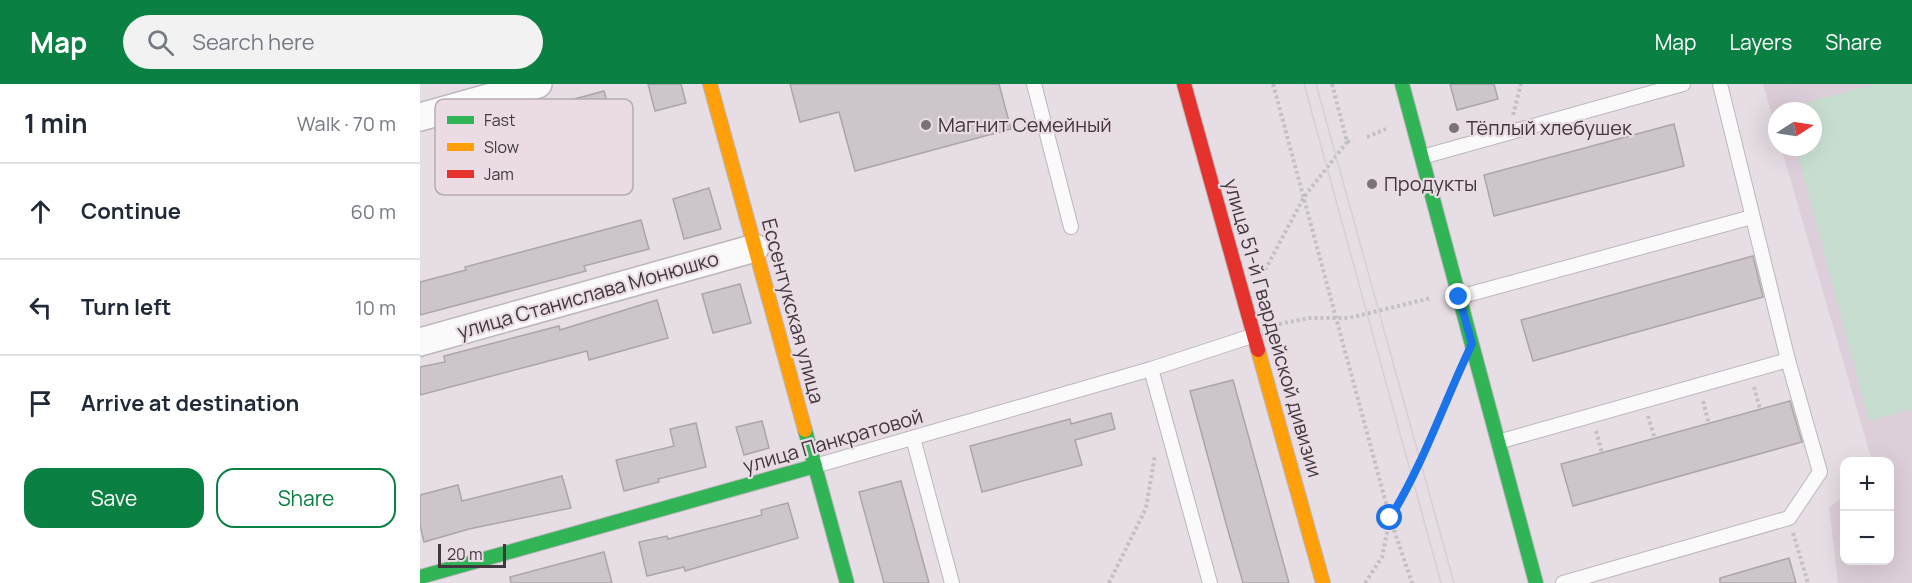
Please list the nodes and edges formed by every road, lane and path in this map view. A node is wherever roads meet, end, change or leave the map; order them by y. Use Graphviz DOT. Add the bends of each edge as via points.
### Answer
graph roads {
  1 [pos="538,84"];
  2 [pos="710,84"];
  3 [pos="1034,84"];
  4 [pos="1184,84"];
  5 [pos="1273,84"];
  6 [pos="1332,84"];
  7 [pos="1402,84"];
  8 [pos="1521,84"];
  9 [pos="1683,84"];
  10 [pos="1720,84"];
  11 [pos="484,99"];
  12 [pos="435,113"];
  13 [pos="420,117"];
  14 [pos="1508,133"];
  15 [pos="1353,140"];
  16 [pos="1347,142"];
  17 [pos="1422,157"];
  18 [pos="1304,197"];
  19 [pos="1752,217"];
  20 [pos="1071,227"];
  21 [pos="755,248"];
  22 [pos="1458,293"];
  23 [pos="1245,301"];
  24 [pos="1337,318"];
  25 [pos="1254,332"];
  26 [pos="420,342"];
  27 [pos="1472,344"];
  28 [pos="1788,360"];
  29 [pos="1151,369"];
  30 [pos="1162,413"];
  31 [pos="913,438"];
  32 [pos="1498,442"];
  33 [pos="815,466"];
  34 [pos="1390,518"];
  35 [pos="1789,518"];
  36 [pos="420,577"];
  37 [pos="848,583"];
  38 [pos="952,583"];
  39 [pos="1109,583"];
  40 [pos="1210,583"];
  41 [pos="1323,583"];
  42 [pos="1365,583"];
  43 [pos="1412,583"];
  44 [pos="1536,583"];
  45 [pos="1563,583"];
  46 [pos="1808,583"];
  1 -- 11 [label="street"];
  2 -- 21 [label="main road, Ессентукская улица"];
  3 -- 20 [label="lane"];
  4 -- 23 [label="main road, улица 51-й Гвардейской дивизии"];
  5 -- 18 [label="path"];
  6 -- 16 [label="path"];
  7 -- 17 [label="main road"];
  8 -- 14 [label="path"];
  9 -- 14 [label="lane"];
  10 -- 19 [label="lane"];
  12 -- 13 [label="street"];
  14 -- 17 [label="lane"];
  15 -- 16 [label="path"];
  16 -- 18 [label="path"];
  17 -- 22 [label="main road"];
  18 -- 23 [label="path" via="1281,245"];
  18 -- 24 [label="path"];
  19 -- 22 [label="lane"];
  19 -- 28 [label="lane"];
  21 -- 26 [label="street, улица Станислава Монюшко"];
  21 -- 33 [label="main road, Ессентукская улица"];
  22 -- 24 [label="path"];
  22 -- 27 [label="main road"];
  23 -- 25 [label="main road, улица 51-й Гвардейской дивизии"];
  24 -- 25 [label="path" via="1310,318"];
  24 -- 34 [label="path"];
  25 -- 29 [label="lane, улица Панкратовой"];
  25 -- 41 [label="main road, улица 51-й Гвардейской дивизии"];
  27 -- 32 [label="main road"];
  27 -- 34 [label="path" via="1442,405 1413,480"];
  28 -- 32 [label="lane"];
  28 -- 35 [label="lane" via="1820,472"];
  29 -- 30 [label="lane"];
  29 -- 31 [label="lane, улица Панкратовой"];
  30 -- 39 [label="path" via="1146,507"];
  30 -- 40 [label="lane"];
  31 -- 33 [label="lane, улица Панкратовой"];
  31 -- 38 [label="lane"];
  32 -- 44 [label="main road"];
  33 -- 36 [label="main road, улица Панкратовой"];
  33 -- 37 [label="main road, Ессентукская улица"];
  34 -- 42 [label="path" via="1382,557"];
  34 -- 43 [label="path"];
  35 -- 45 [label="lane"];
  35 -- 46 [label="path"];
}
